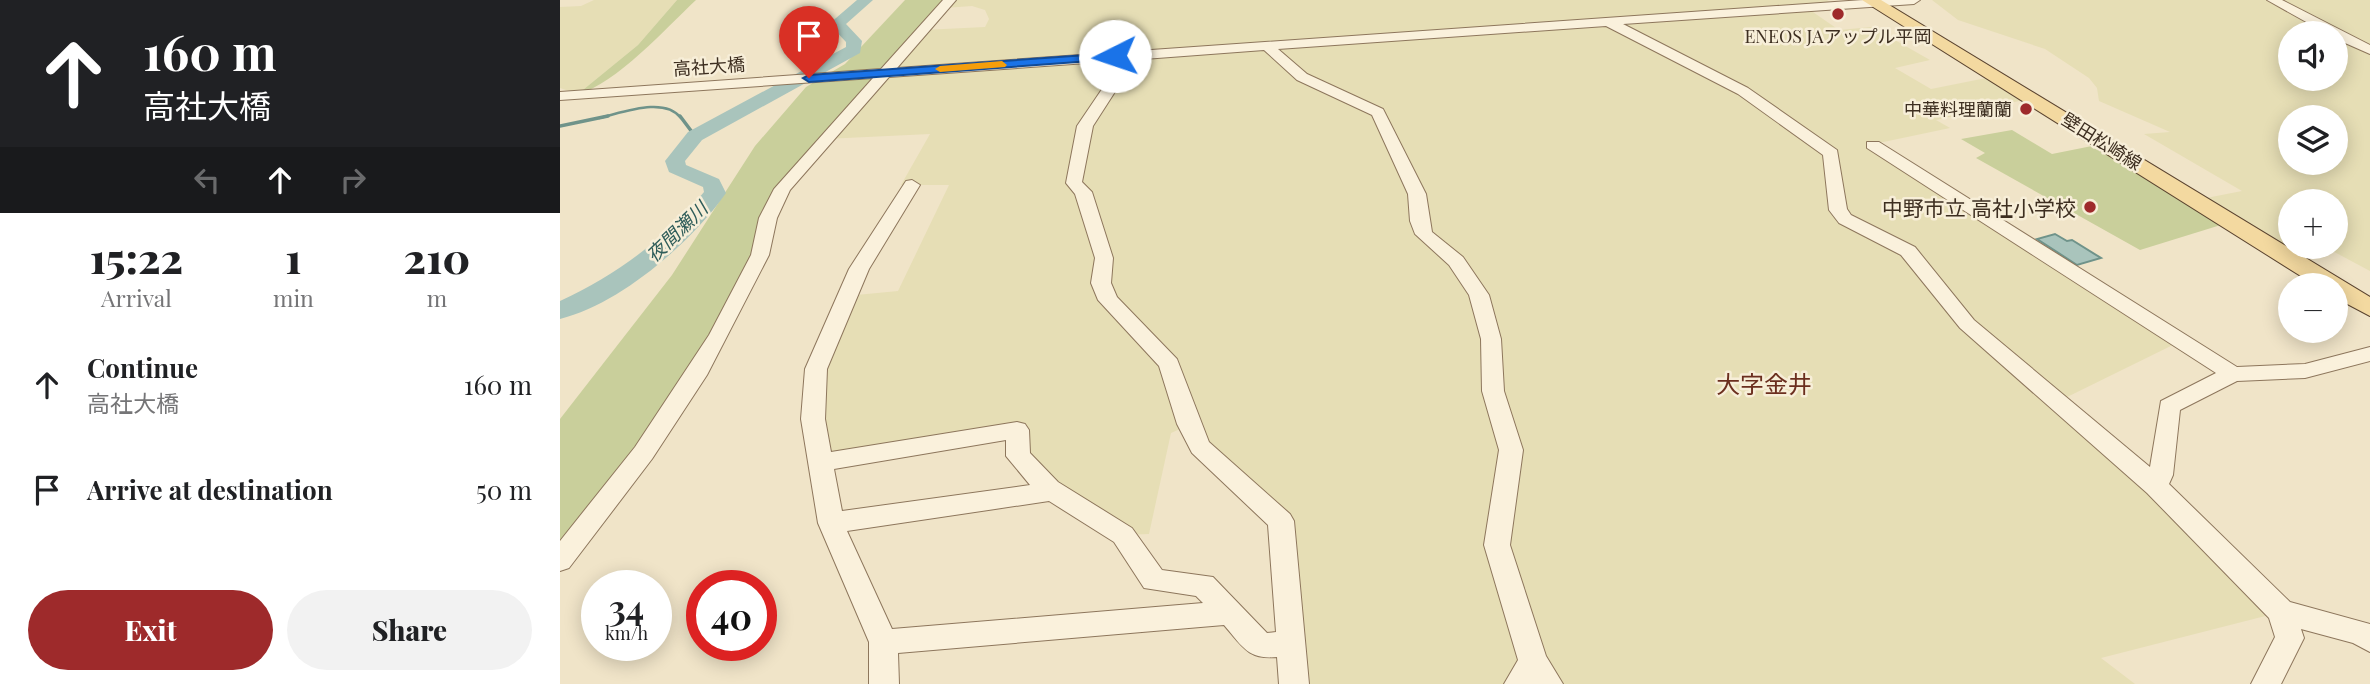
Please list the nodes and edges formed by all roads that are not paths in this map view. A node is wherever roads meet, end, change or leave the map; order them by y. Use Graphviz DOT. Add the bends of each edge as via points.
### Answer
graph roads {
  1 [pos="950,0"];
  2 [pos="1914,0"];
  3 [pos="2273,0"];
  4 [pos="1872,2"];
  5 [pos="1607,21"];
  6 [pos="2312,21"];
  7 [pos="2348,40"];
  8 [pos="1266,45"];
  9 [pos="2370,50"];
  10 [pos="1140,54"];
  11 [pos="886,73"];
  12 [pos="565,96"];
  13 [pos="1873,145"];
  14 [pos="912,185"];
  15 [pos="2314,273"];
  16 [pos="2348,294"];
  17 [pos="2370,308"];
  18 [pos="2370,354"];
  19 [pos="2233,374"];
  20 [pos="819,463"];
  21 [pos="2156,486"];
  22 [pos="1053,491"];
  23 [pos="831,523"];
  24 [pos="560,560"];
  25 [pos="2281,611"];
  26 [pos="1230,613"];
  27 [pos="2370,640"];
  28 [pos="883,642"];
  29 [pos="1292,643"];
  30 [pos="1534,677"];
  31 [pos="884,684"];
  32 [pos="1294,684"];
  33 [pos="2266,684"];
  1 -- 11 [label="street"];
  2 -- 4 [label="street, 高社大橋"];
  3 -- 6 [label="street"];
  4 -- 5 [label="street, 高社大橋"];
  4 -- 15 [label="main road, 壁田松崎線"];
  5 -- 8 [label="street, 高社大橋" via="1430,37"];
  5 -- 21 [label="street" via="1743,91 1831,153 1838,210 1845,219 1908,251 1967,324"];
  7 -- 9 [label="street"];
  8 -- 10 [label="street, 高社大橋"];
  8 -- 30 [label="street" via="1303,76 1378,112 1418,194 1424,234 1455,261 1479,295 1492,339 1493,391 1511,450 1497,545"];
  10 -- 11 [label="street, 高社大橋"];
  10 -- 29 [label="street" via="1133,65 1124,67 1089,119 1074,183 1083,192 1104,258 1101,284 1108,300 1169,365 1200,447 1281,521"];
  11 -- 12 [label="street, 高社大橋"];
  11 -- 24 [label="street" via="782,190 768,218 761,252 718,338 668,415"];
  13 -- 19 [label="street"];
  14 -- 20 [label="street" via="859,269 816,369 813,419"];
  16 -- 17 [label="main road, 壁田松崎線"];
  18 -- 19 [label="street" via="2305,371"];
  19 -- 21 [label="street" via="2169,406"];
  20 -- 22 [label="street" via="1017,430 1018,456"];
  20 -- 23 [label="street"];
  21 -- 25 [label="street"];
  22 -- 23 [label="street"];
  22 -- 26 [label="street" via="1123,535 1154,580 1203,584"];
  23 -- 28 [label="street"];
  25 -- 27 [label="street" via="2361,633"];
  25 -- 33 [label="street" via="2290,638"];
  26 -- 28 [label="street"];
  26 -- 29 [label="street" via="1261,646"];
  28 -- 31 [label="street"];
  29 -- 32 [label="street"];
}
